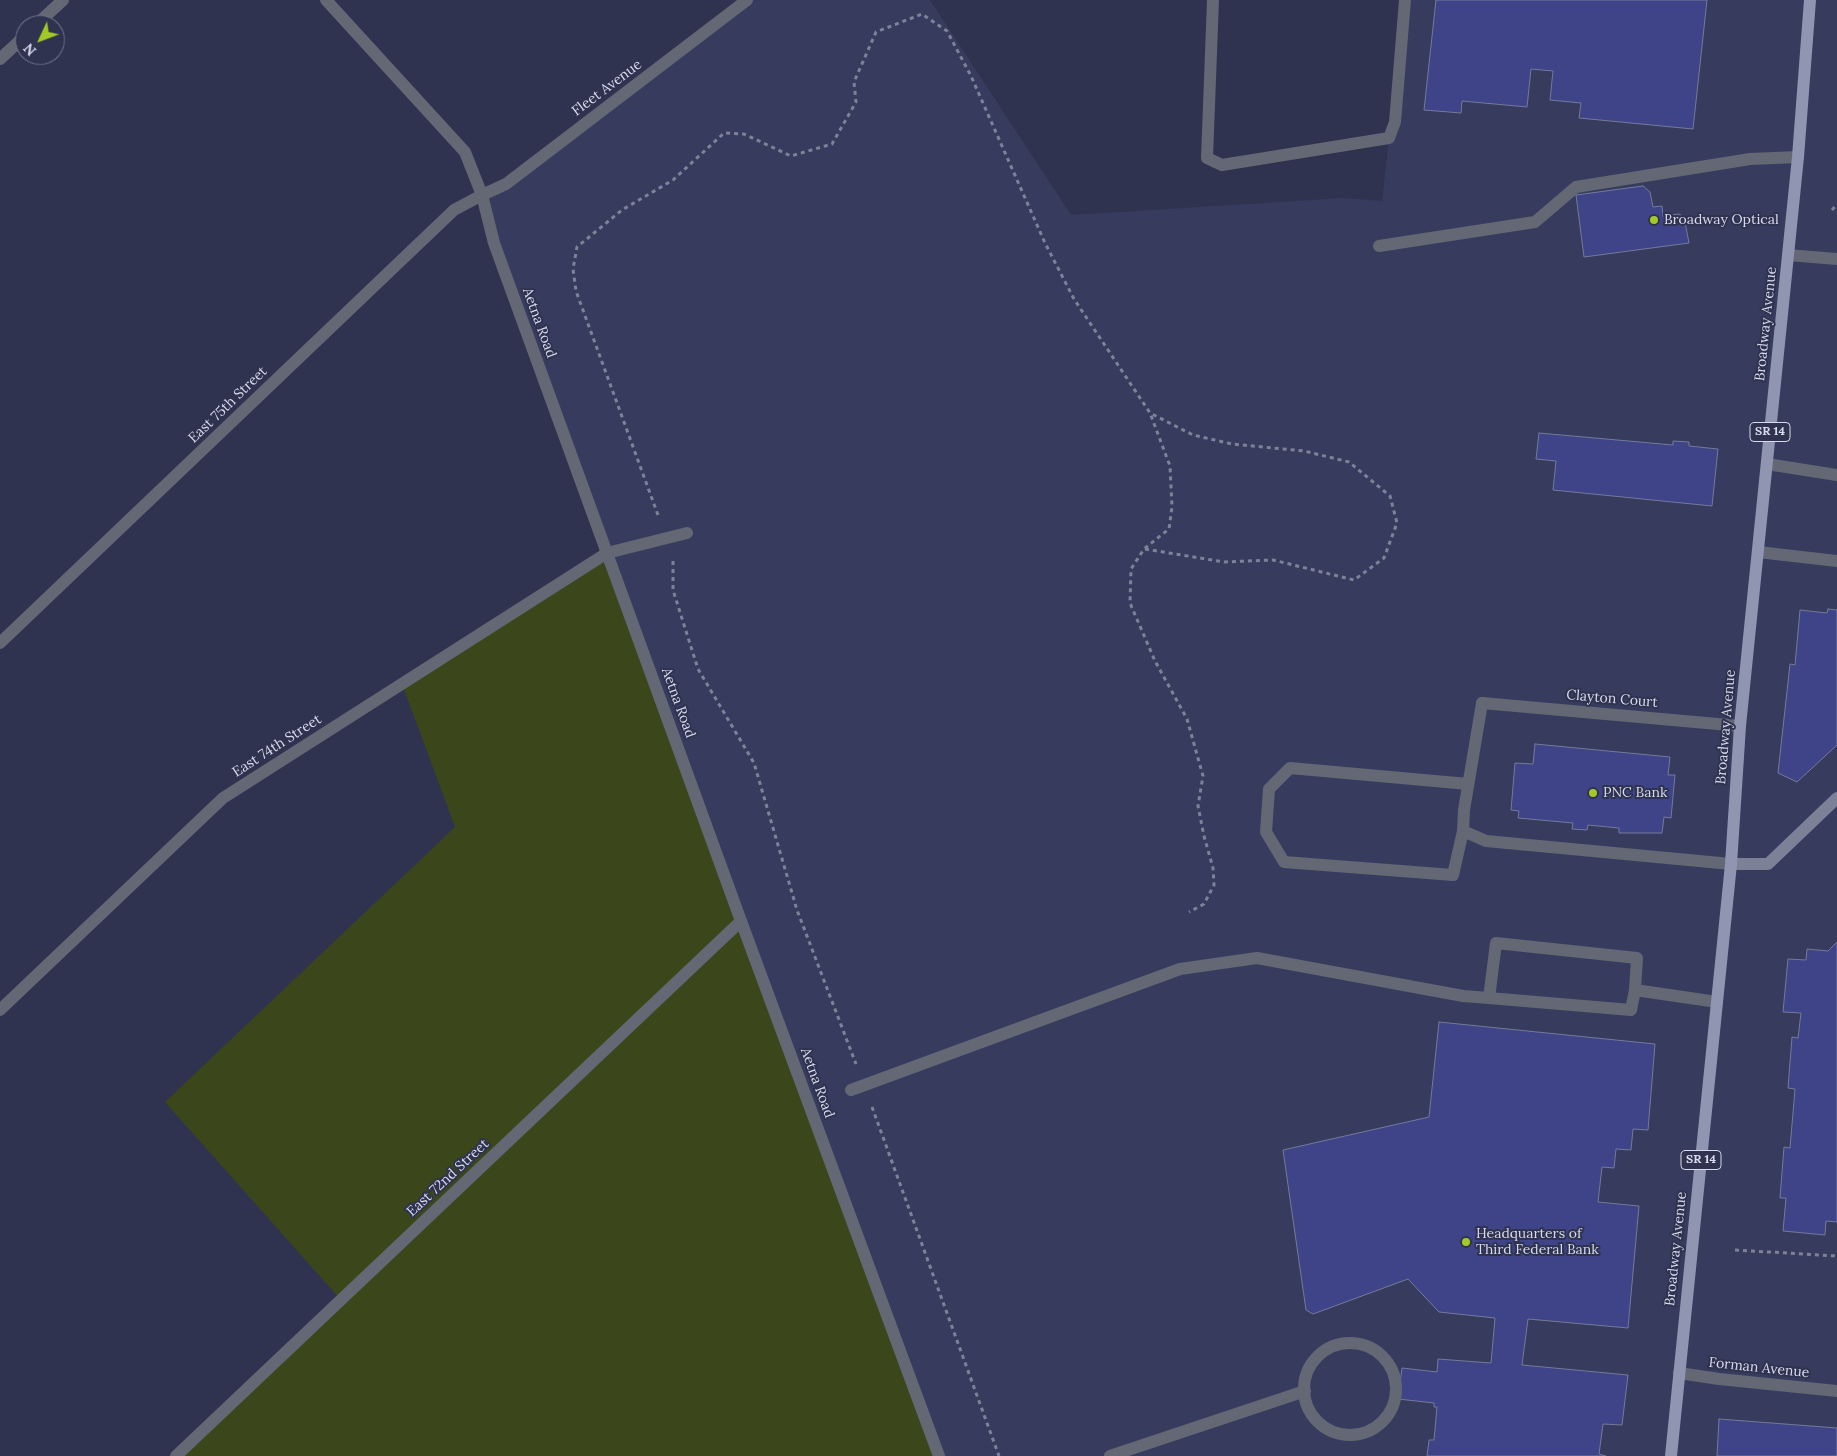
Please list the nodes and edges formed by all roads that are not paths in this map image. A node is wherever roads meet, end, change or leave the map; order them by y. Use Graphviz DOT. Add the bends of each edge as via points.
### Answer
graph roads {
  1 [pos="63,0"];
  2 [pos="326,0"];
  3 [pos="1213,0"];
  4 [pos="1405,0"];
  5 [pos="1810,0"];
  6 [pos="745,1"];
  7 [pos="47,15"];
  8 [pos="15,45"];
  9 [pos="0,59"];
  10 [pos="1798,157"];
  11 [pos="482,196"];
  12 [pos="1379,246"];
  13 [pos="1788,255"];
  14 [pos="1837,258"];
  15 [pos="1767,464"];
  16 [pos="1837,475"];
  17 [pos="687,533"];
  18 [pos="1758,552"];
  19 [pos="607,553"];
  20 [pos="1837,561"];
  21 [pos="0,643"];
  22 [pos="1740,726"];
  23 [pos="1468,784"];
  24 [pos="1837,798"];
  25 [pos="1463,831"];
  26 [pos="1731,864"];
  27 [pos="741,922"];
  28 [pos="1635,990"];
  29 [pos="1489,998"];
  30 [pos="1717,1002"];
  31 [pos="0,1010"];
  32 [pos="851,1090"];
  33 [pos="1679,1373"];
  34 [pos="1305,1391"];
  35 [pos="1837,1391"];
  36 [pos="176,1456"];
  37 [pos="939,1456"];
  38 [pos="1110,1456"];
  39 [pos="1671,1456"];
  1 -- 7 [label="street"];
  2 -- 11 [label="street, Aetna Road" via="466,152"];
  3 -- 4 [label="street" via="1207,158 1222,165 1389,138 1395,122"];
  5 -- 10 [label="main road, Broadway Avenue / SR 14"];
  6 -- 11 [label="street, Fleet Avenue" via="506,184"];
  8 -- 9 [label="street"];
  10 -- 12 [label="street" via="1750,159 1576,187 1535,222"];
  10 -- 13 [label="main road, Broadway Avenue / SR 14"];
  11 -- 19 [label="street, Aetna Road" via="494,243"];
  11 -- 21 [label="street, East 75th Street" via="454,210"];
  13 -- 14 [label="street"];
  13 -- 15 [label="main road, Broadway Avenue / SR 14"];
  15 -- 16 [label="street"];
  15 -- 18 [label="main road, Broadway Avenue / SR 14"];
  17 -- 19 [label="street, East 74th Street"];
  18 -- 20 [label="street"];
  18 -- 22 [label="main road, Broadway Avenue / SR 14"];
  19 -- 27 [label="street, Aetna Road"];
  19 -- 31 [label="street, East 74th Street" via="223,798"];
  22 -- 23 [label="street, Clayton Court" via="1482,703"];
  22 -- 26 [label="main road, Broadway Avenue / SR 14"];
  23 -- 25 [label="street"];
  23 -- 25 [label="street" via="1290,768 1270,789 1266,832 1284,862 1453,875"];
  24 -- 26 [label="main road" via="1768,864"];
  25 -- 26 [label="street" via="1486,840"];
  26 -- 30 [label="main road, Broadway Avenue / SR 14"];
  27 -- 36 [label="street, East 72nd Street"];
  27 -- 37 [label="street, Aetna Road"];
  28 -- 29 [label="street" via="1631,1010"];
  28 -- 29 [label="street" via="1637,958 1496,943"];
  28 -- 30 [label="street"];
  29 -- 32 [label="street" via="1257,958 1180,969"];
  30 -- 33 [label="main road, Broadway Avenue / SR 14"];
  33 -- 35 [label="street, Forman Avenue"];
  33 -- 39 [label="main road, Broadway Avenue / SR 14"];
  34 -- 34 [label="street" via="1304,1398 1314,1419 1332,1432 1354,1436 1375,1429 1390,1413 1396,1392 1392,1370 1378,1352 1357,1344 1335,1345 1316,1357 1305,1377"];
  34 -- 38 [label="street"];
}
